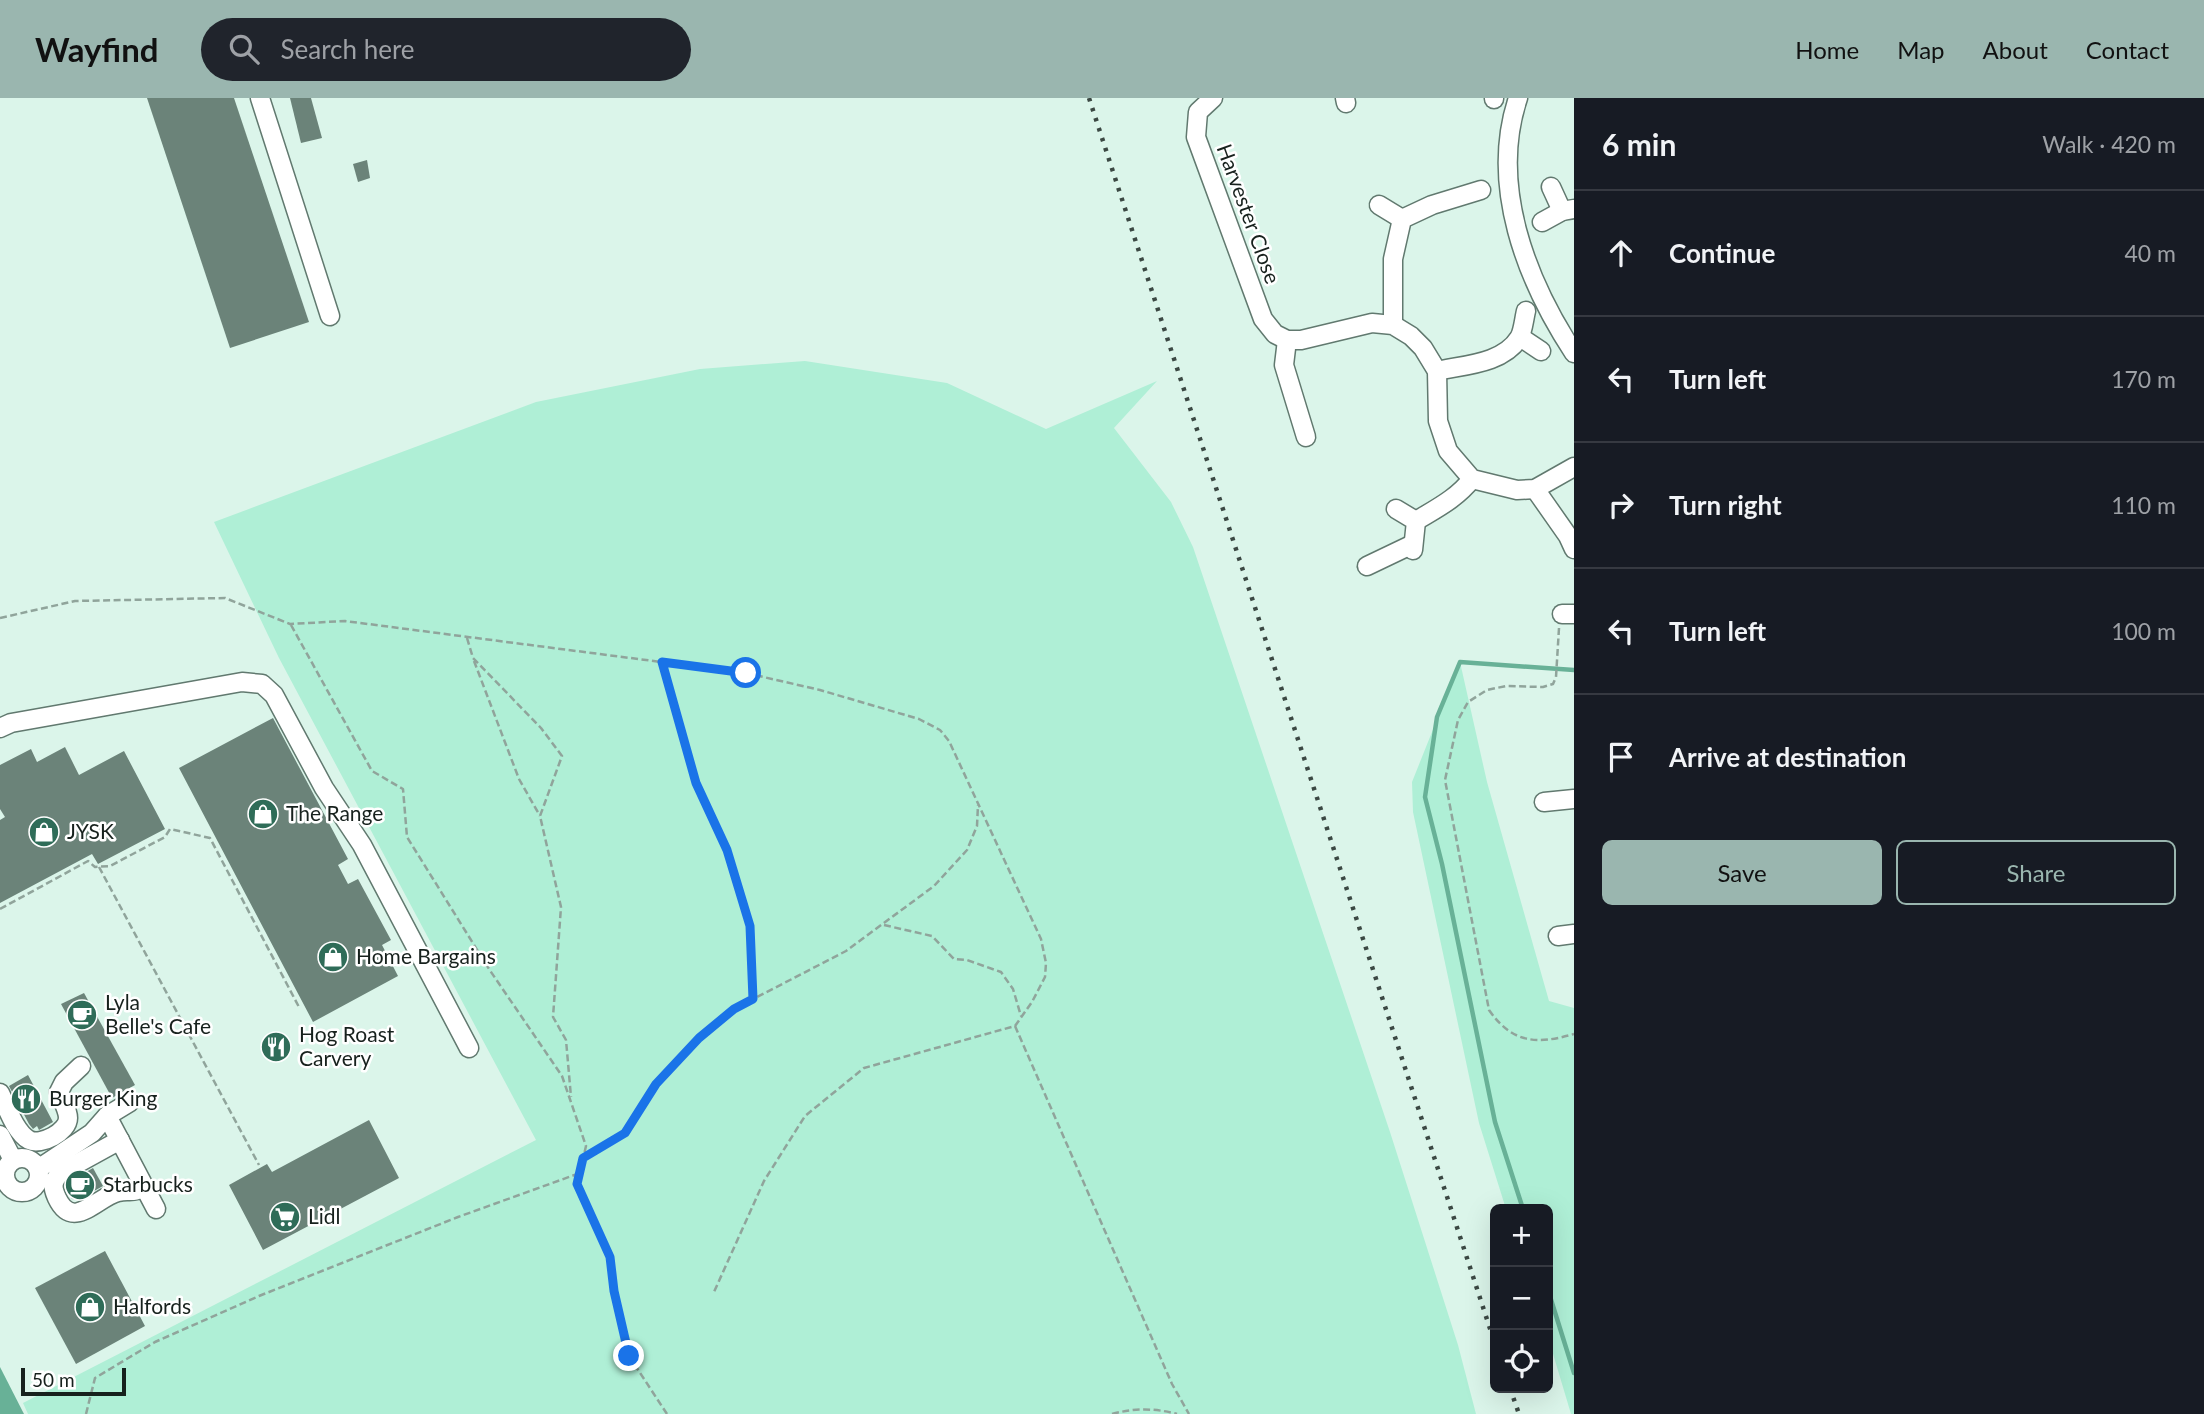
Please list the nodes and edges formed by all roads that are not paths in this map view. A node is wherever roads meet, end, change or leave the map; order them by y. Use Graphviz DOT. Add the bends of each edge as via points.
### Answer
graph roads {
  1 [pos="260,98"];
  2 [pos="1213,98"];
  3 [pos="1518,98"];
  4 [pos="1551,187"];
  5 [pos="1481,190"];
  6 [pos="1379,205"];
  7 [pos="1568,210"];
  8 [pos="1402,219"];
  9 [pos="1542,222"];
  10 [pos="1525,311"];
  11 [pos="330,316"];
  12 [pos="1393,325"];
  13 [pos="1520,337"];
  14 [pos="1287,340"];
  15 [pos="1541,351"];
  16 [pos="1574,352"];
  17 [pos="1437,371"];
  18 [pos="1306,437"];
  19 [pos="1574,467"];
  20 [pos="1472,479"];
  21 [pos="1535,489"];
  22 [pos="1396,509"];
  23 [pos="1416,521"];
  24 [pos="1574,549"];
  25 [pos="1367,566"];
  26 [pos="0,728"];
  27 [pos="1574,799"];
  28 [pos="1544,802"];
  29 [pos="470,1048"];
  30 [pos="81,1066"];
  31 [pos="0,1093"];
  32 [pos="130,1102"];
  33 [pos="107,1116"];
  34 [pos="0,1135"];
  35 [pos="120,1140"];
  36 [pos="13,1160"];
  37 [pos="38,1169"];
  38 [pos="3,1185"];
  39 [pos="144,1187"];
  40 [pos="156,1209"];
  1 -- 11 [label="street"];
  2 -- 14 [label="street, Harvester Close" via="1198,112 1196,136 1263,319"];
  3 -- 16 [label="street" via="1508,154 1517,234 1535,284"];
  4 -- 7 [label="street"];
  5 -- 8 [label="street"];
  6 -- 8 [label="street"];
  7 -- 9 [label="street"];
  8 -- 12 [label="street" via="1393,259"];
  10 -- 13 [label="street"];
  12 -- 14 [label="street" via="1372,323"];
  12 -- 17 [label="street" via="1423,348"];
  13 -- 15 [label="street"];
  13 -- 17 [label="street" via="1488,360"];
  14 -- 18 [label="street" via="1284,365"];
  17 -- 20 [label="street" via="1441,434 1452,457"];
  19 -- 21 [label="street"];
  20 -- 21 [label="street" via="1517,490"];
  20 -- 23 [label="street" via="1452,501"];
  21 -- 24 [label="street"];
  22 -- 23 [label="street"];
  23 -- 25 [label="street" via="1413,547"];
  26 -- 29 [label="street" via="228,684 262,684 274,695 324,788 362,845"];
  27 -- 28 [label="street"];
  30 -- 31 [label="street" via="59,1092 68,1122 42,1142 31,1141 20,1132"];
  32 -- 33 [label="street"];
  33 -- 35 [label="street"];
  33 -- 37 [label="street" via="92,1133"];
  34 -- 36 [label="street"];
  35 -- 39 [label="street"];
  35 -- 39 [label="street" via="60,1173 53,1181 59,1202 73,1213 82,1212 117,1192"];
  36 -- 37 [label="street" via="25,1158"];
  36 -- 38 [label="street"];
  37 -- 38 [label="street" via="39,1179 30,1190 19,1192"];
  39 -- 40 [label="street"];
}
